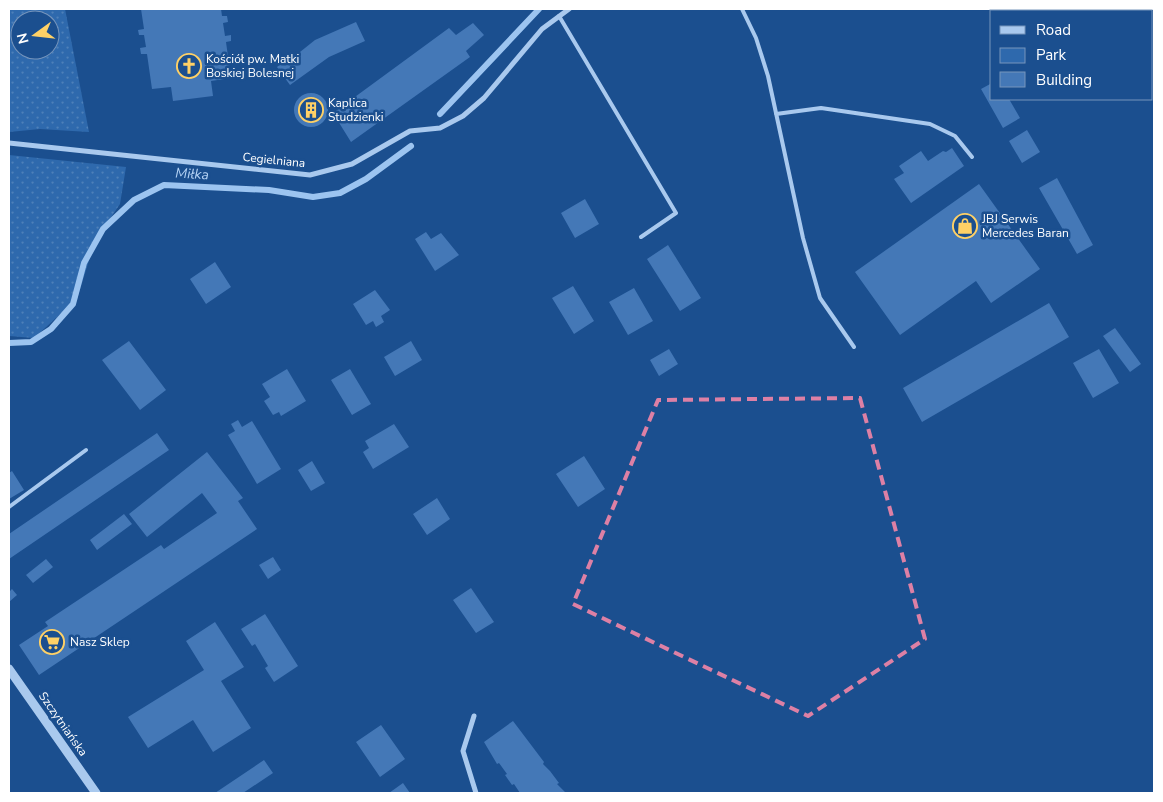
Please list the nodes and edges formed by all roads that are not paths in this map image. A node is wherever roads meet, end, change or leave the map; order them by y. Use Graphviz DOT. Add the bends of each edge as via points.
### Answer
graph roads {
  1 [pos="569,9"];
  2 [pos="742,9"];
  3 [pos="559,16"];
  4 [pos="776,114"];
  5 [pos="9,143"];
  6 [pos="972,157"];
  7 [pos="641,238"];
  8 [pos="854,347"];
  9 [pos="86,450"];
  10 [pos="9,507"];
  11 [pos="9,669"];
  12 [pos="474,716"];
  13 [pos="96,793"];
  14 [pos="476,793"];
  1 -- 3 [label="street, Cegielniana"];
  2 -- 4 [label="lane" via="761,52"];
  3 -- 5 [label="street, Cegielniana" via="542,29 484,98 463,116 440,128 410,130 352,164 310,175"];
  3 -- 7 [label="lane" via="676,213"];
  4 -- 6 [label="lane" via="821,108 930,124 955,136"];
  4 -- 8 [label="lane" via="803,238 820,298"];
  9 -- 10 [label="lane"];
  11 -- 13 [label="street, Szczytniańska"];
  12 -- 14 [label="street" via="463,751"];
}
